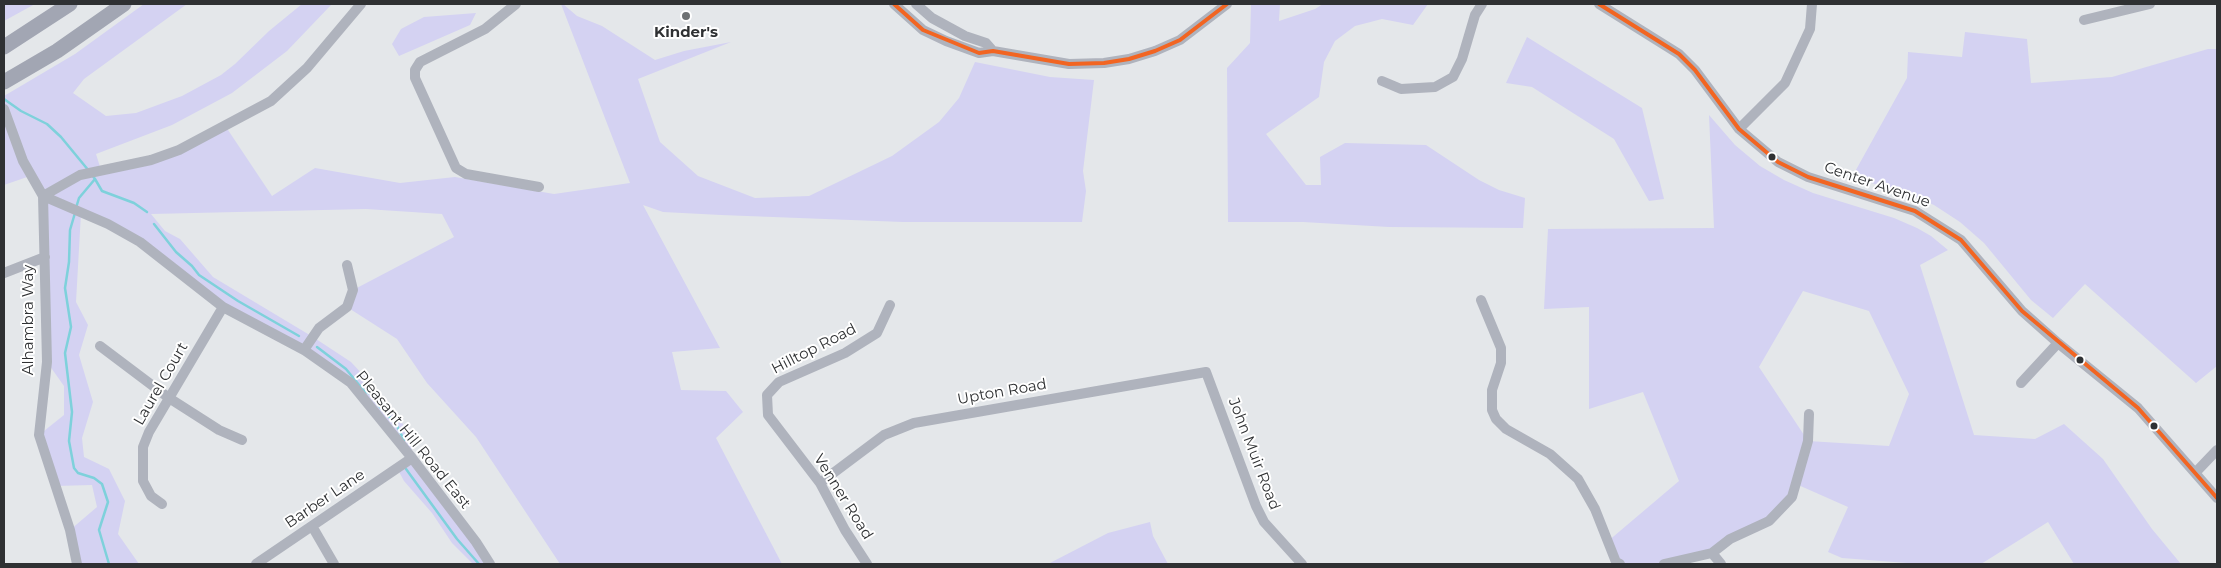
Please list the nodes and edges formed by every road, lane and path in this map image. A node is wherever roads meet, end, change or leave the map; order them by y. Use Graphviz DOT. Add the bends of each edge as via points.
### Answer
graph roads {
  1 [pos="54,4"];
  2 [pos="70,4"];
  3 [pos="124,4"];
  4 [pos="361,4"];
  5 [pos="516,4"];
  6 [pos="894,4"];
  7 [pos="916,4"];
  8 [pos="1227,4"];
  9 [pos="1482,4"];
  10 [pos="1599,4"];
  11 [pos="1812,4"];
  12 [pos="2150,4"];
  13 [pos="2084,20"];
  14 [pos="8,38"];
  15 [pos="993,51"];
  16 [pos="1382,81"];
  17 [pos="4,82"];
  18 [pos="4,109"];
  19 [pos="1739,129"];
  20 [pos="539,187"];
  21 [pos="43,196"];
  22 [pos="45,257"];
  23 [pos="347,265"];
  24 [pos="4,273"];
  25 [pos="1481,300"];
  26 [pos="890,305"];
  27 [pos="223,307"];
  28 [pos="2058,343"];
  29 [pos="100,346"];
  30 [pos="304,350"];
  31 [pos="1206,372"];
  32 [pos="2021,383"];
  33 [pos="767,395"];
  34 [pos="169,398"];
  35 [pos="1809,414"];
  36 [pos="242,440"];
  37 [pos="2217,450"];
  38 [pos="412,458"];
  39 [pos="2196,472"];
  40 [pos="820,483"];
  41 [pos="2217,498"];
  42 [pos="162,504"];
  43 [pos="312,526"];
  44 [pos="1712,553"];
  45 [pos="77,564"];
  46 [pos="256,564"];
  47 [pos="334,564"];
  48 [pos="490,564"];
  49 [pos="867,564"];
  50 [pos="1302,564"];
  51 [pos="1620,564"];
  52 [pos="1664,564"];
  53 [pos="1721,564"];
  1 -- 14 [label="highway"];
  2 -- 14 [label="highway"];
  3 -- 17 [label="highway"];
  4 -- 21 [label="street" via="307,68 270,101 179,150 151,160 80,175"];
  5 -- 20 [label="street" via="485,29 420,62 415,78 456,168 466,174"];
  6 -- 15 [label="street" via="923,30 946,42 979,53"];
  7 -- 15 [label="street" via="932,18 986,43"];
  8 -- 15 [label="street" via="1180,40 1129,59 1069,64"];
  9 -- 16 [label="street" via="1453,77 1435,87 1401,89"];
  10 -- 19 [label="street, Center Avenue" via="1679,54"];
  11 -- 19 [label="street" via="1810,30 1785,83"];
  12 -- 13 [label="street"];
  18 -- 21 [label="street, Alhambra Way" via="23,161"];
  19 -- 28 [label="street, Center Avenue" via="1778,162 1808,177 1886,201 1937,223 1961,240 2022,311"];
  21 -- 22 [label="street, Alhambra Way"];
  21 -- 27 [label="street, Pleasant Hill Road East" via="108,224 140,242"];
  22 -- 24 [label="street"];
  22 -- 45 [label="street, Alhambra Way" via="47,362 39,435 70,530"];
  23 -- 30 [label="street" via="353,290 347,307 319,328"];
  25 -- 51 [label="street" via="1501,348 1501,363 1492,390 1492,410 1496,419 1506,429 1550,454 1578,479 1595,509 1616,562"];
  26 -- 33 [label="street, Hilltop Road" via="877,333 845,353 779,382"];
  27 -- 30 [label="street, Pleasant Hill Road East"];
  27 -- 34 [label="street, Laurel Court"];
  28 -- 32 [label="street"];
  28 -- 39 [label="street, Center Avenue" via="2138,408"];
  29 -- 34 [label="street"];
  30 -- 38 [label="street, Pleasant Hill Road East" via="351,383"];
  31 -- 40 [label="street, Upton Road" via="914,423 884,435"];
  31 -- 50 [label="street, John Muir Road" via="1256,506 1264,522"];
  33 -- 40 [label="street, Venner Road" via="768,415"];
  34 -- 36 [label="street" via="219,430"];
  34 -- 42 [label="street, Laurel Court" via="144,447 143,481 151,496"];
  35 -- 44 [label="street" via="1808,441 1792,497 1770,521 1730,539"];
  37 -- 39 [label="street"];
  38 -- 43 [label="street, Barber Lane"];
  38 -- 48 [label="street, Pleasant Hill Road East"];
  39 -- 41 [label="street, Center Avenue"];
  40 -- 49 [label="street, Venner Road"];
  43 -- 46 [label="street, Barber Lane"];
  43 -- 47 [label="street"];
  44 -- 52 [label="street"];
  44 -- 53 [label="street"];
}
